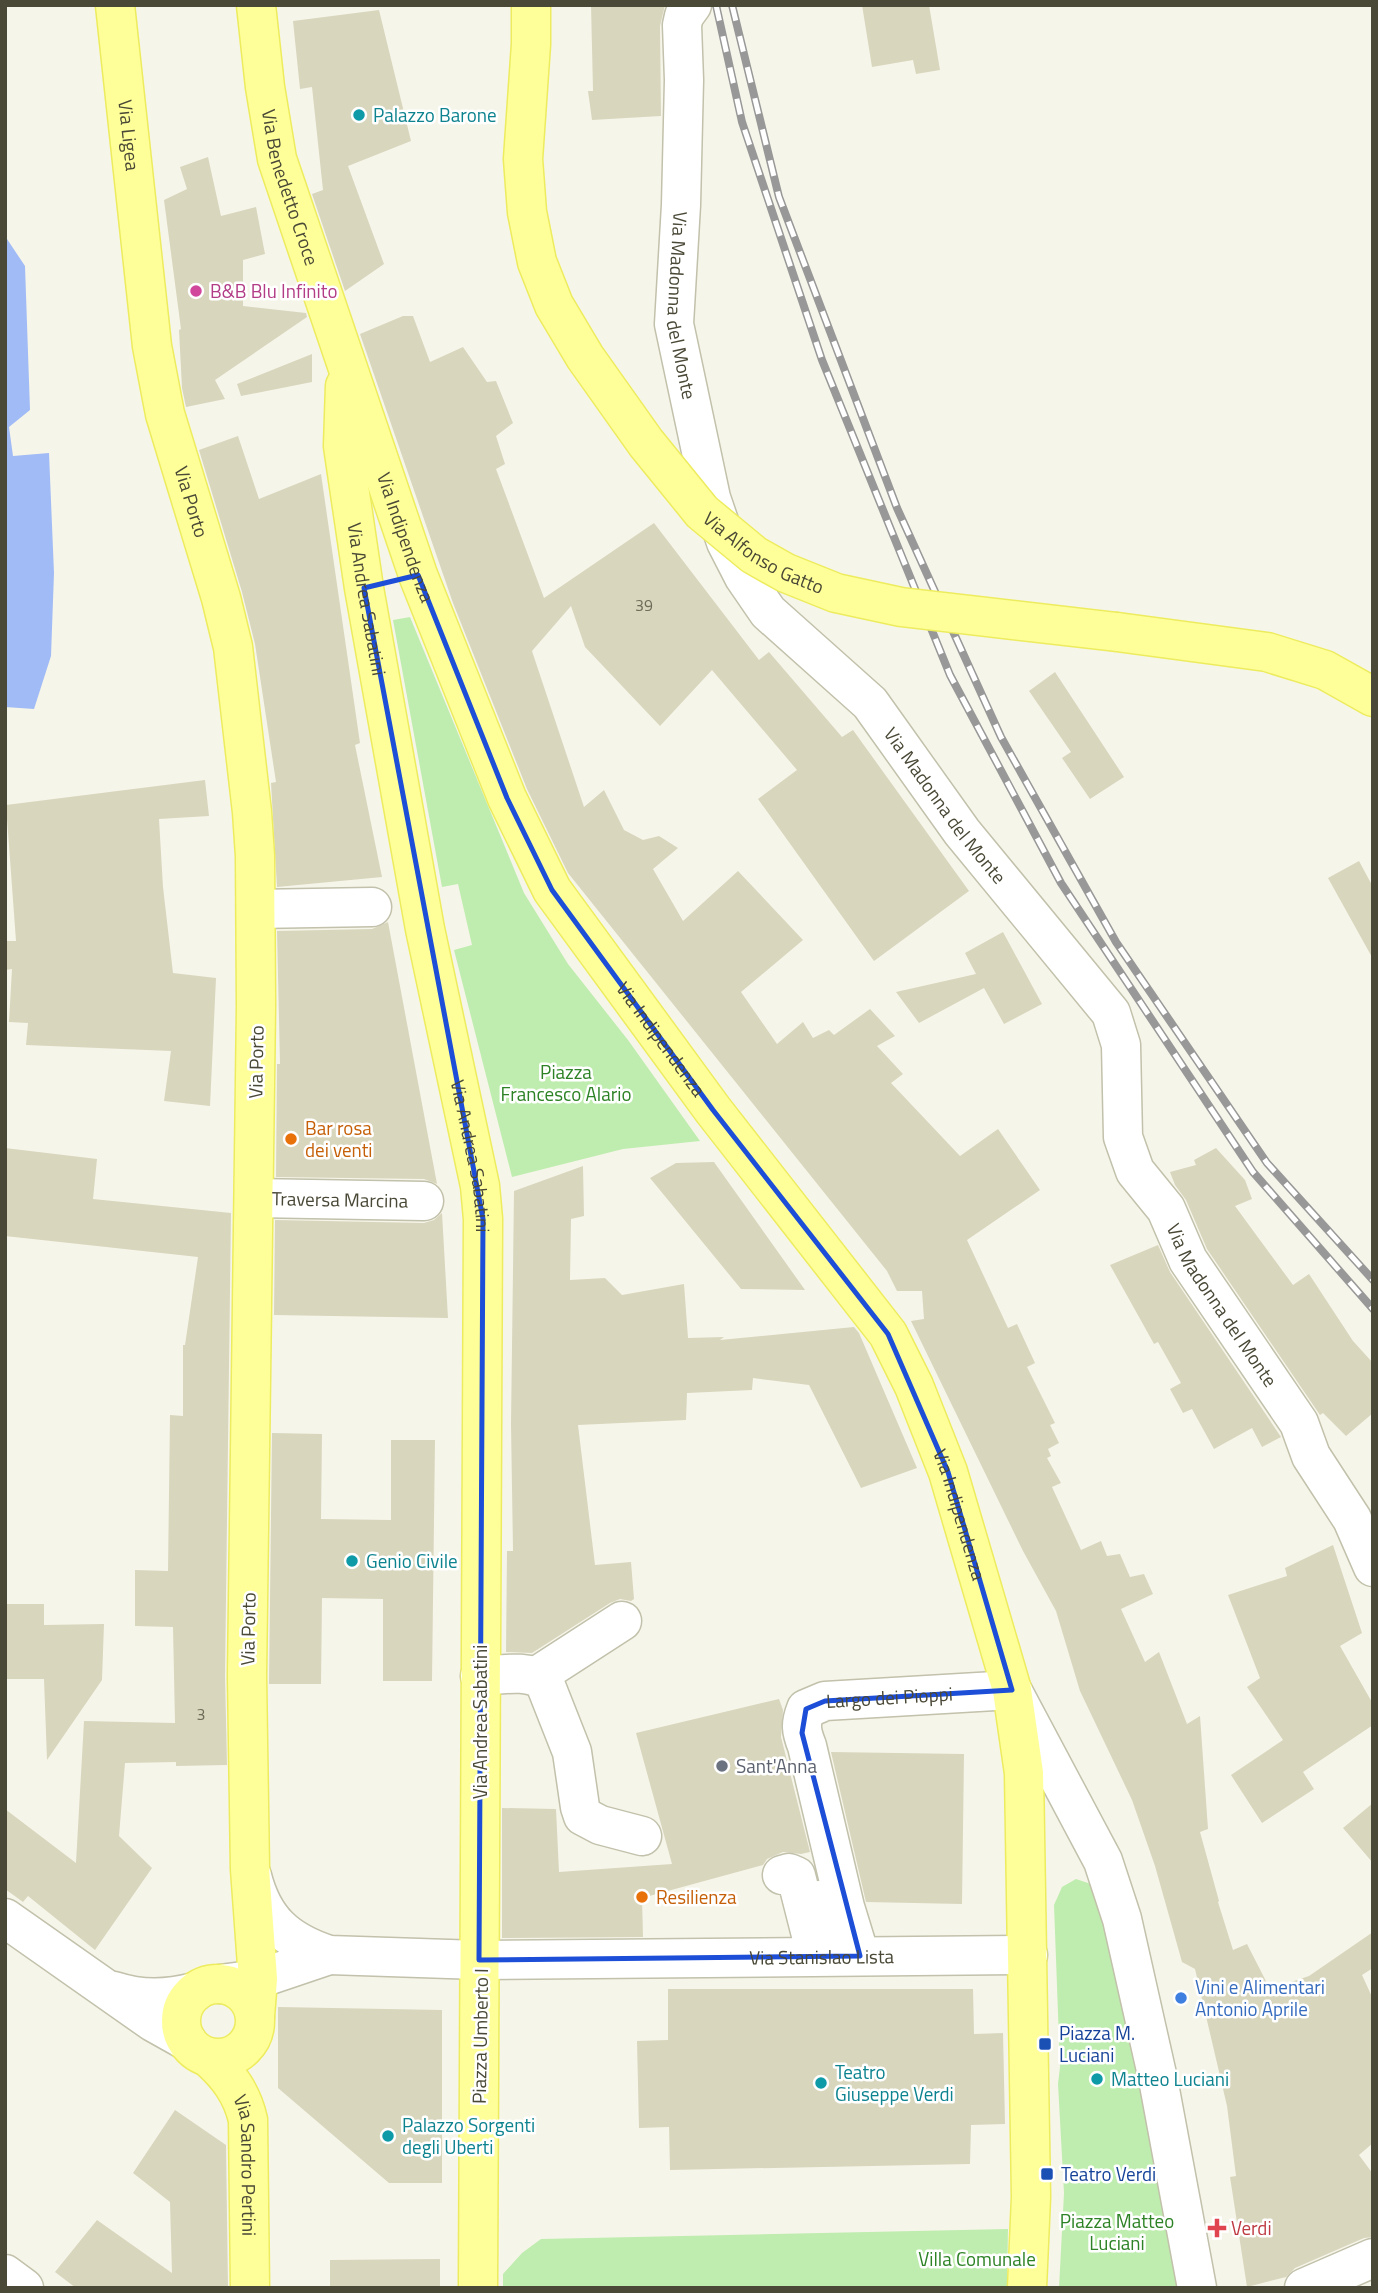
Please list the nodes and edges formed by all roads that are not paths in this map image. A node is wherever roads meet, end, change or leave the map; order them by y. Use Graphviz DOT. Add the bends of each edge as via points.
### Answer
graph roads {
  1 [pos="115,5"];
  2 [pos="256,5"];
  3 [pos="531,5"];
  4 [pos="688,11"];
  5 [pos="142,268"];
  6 [pos="345,363"];
  7 [pos="418,575"];
  8 [pos="364,588"];
  9 [pos="1373,696"];
  10 [pos="372,906"];
  11 [pos="256,909"];
  12 [pos="254,1199"];
  13 [pos="424,1201"];
  14 [pos="1373,1567"];
  15 [pos="622,1621"];
  16 [pos="480,1676"];
  17 [pos="537,1676"];
  18 [pos="1012,1690"];
  19 [pos="600,1763"];
  20 [pos="1077,1811"];
  21 [pos="600,1825"];
  22 [pos="1026,1835"];
  23 [pos="642,1836"];
  24 [pos="250,1869"];
  25 [pos="782,1875"];
  26 [pos="5,1918"];
  27 [pos="329,1955"];
  28 [pos="1028,1955"];
  29 [pos="854,1956"];
  30 [pos="613,1958"];
  31 [pos="479,1959"];
  32 [pos="258,1979"];
  33 [pos="104,1988"];
  34 [pos="205,1989"];
  35 [pos="255,2016"];
  36 [pos="198,2049"];
  37 [pos="1373,2259"];
  38 [pos="5,2274"];
  39 [pos="24,2288"];
  40 [pos="250,2288"];
  41 [pos="478,2288"];
  42 [pos="1027,2288"];
  43 [pos="1196,2288"];
  44 [pos="1304,2288"];
  1 -- 5 [label="main road, Via Ligea"];
  2 -- 6 [label="main road, Via Benedetto Croce" via="277,159"];
  3 -- 9 [label="main road, Via Alfonso Gatto, bridge" via="523,159 527,212 537,262 554,305 585,358 646,443 702,512 754,555 836,593 901,607 1267,652 1325,670"];
  4 -- 14 [label="street, Via Madonna del Monte" via="682,44 681,205 674,324 711,498 726,542 768,612 870,703 962,832 1111,1013 1121,1045 1123,1137 1135,1171 1166,1209 1188,1260 1299,1423 1311,1457 1352,1519"];
  5 -- 11 [label="main road, Via Porto" via="165,414 233,647 252,812"];
  6 -- 7 [label="main road, Via Indipendenza"];
  6 -- 8 [label="main road, Via Andrea Sabatini" via="343,446"];
  7 -- 8 [label="main road"];
  7 -- 18 [label="main road, Via Indipendenza" via="507,798 552,890 713,1110 888,1334 914,1385 948,1472"];
  8 -- 16 [label="main road, Via Andrea Sabatini" via="425,929 480,1186 484,1257"];
  10 -- 11 [label="street"];
  11 -- 12 [label="main road, Via Porto"];
  12 -- 13 [label="street, Traversa Marcina"];
  12 -- 24 [label="main road, Via Porto" via="247,1676"];
  15 -- 17 [label="street"];
  16 -- 17 [label="street"];
  16 -- 31 [label="main road, Via Andrea Sabatini"];
  17 -- 21 [label="street" via="549,1690 572,1752 583,1816"];
  18 -- 20 [label="street"];
  18 -- 22 [label="main road" via="1024,1773"];
  18 -- 29 [label="street, Largo dei Pioppi" via="825,1701 806,1709 800,1725"];
  19 -- 21 [label="street" via="605,1794"];
  20 -- 22 [label="street" via="1064,1799 1045,1797 1034,1807"];
  20 -- 43 [label="street" via="1103,1861 1122,1919 1157,2073"];
  21 -- 23 [label="street"];
  22 -- 28 [label="main road"];
  24 -- 27 [label="street" via="256,1893 275,1924 307,1948"];
  24 -- 32 [label="main road, Via Porto"];
  24 -- 34 [label="main road, Via Porto" via="238,1938"];
  25 -- 29 [label="street" via="796,1876 811,1935 825,1932 812,1866 827,1864"];
  26 -- 33 [label="street"];
  27 -- 31 [label="street"];
  27 -- 32 [label="street"];
  28 -- 29 [label="street, Via Stanislao Lista"];
  28 -- 42 [label="main road" via="1031,2197"];
  29 -- 30 [label="street, Via Stanislao Lista"];
  30 -- 31 [label="street, Piazza Umberto I"];
  31 -- 41 [label="main road, Piazza Umberto I"];
  32 -- 34 [label="street"];
  32 -- 35 [label="main road, Via Porto"];
  33 -- 34 [label="street" via="143,1998 171,1998"];
  33 -- 36 [label="street"];
  34 -- 35 [label="main road" via="236,1989"];
  34 -- 36 [label="main road" via="183,2010 181,2020"];
  35 -- 36 [label="main road" via="246,2046 229,2056"];
  36 -- 40 [label="main road, Via Sandro Pertini" via="225,2073 242,2098 248,2120"];
  37 -- 44 [label="street"];
  38 -- 39 [label="street"];
}
